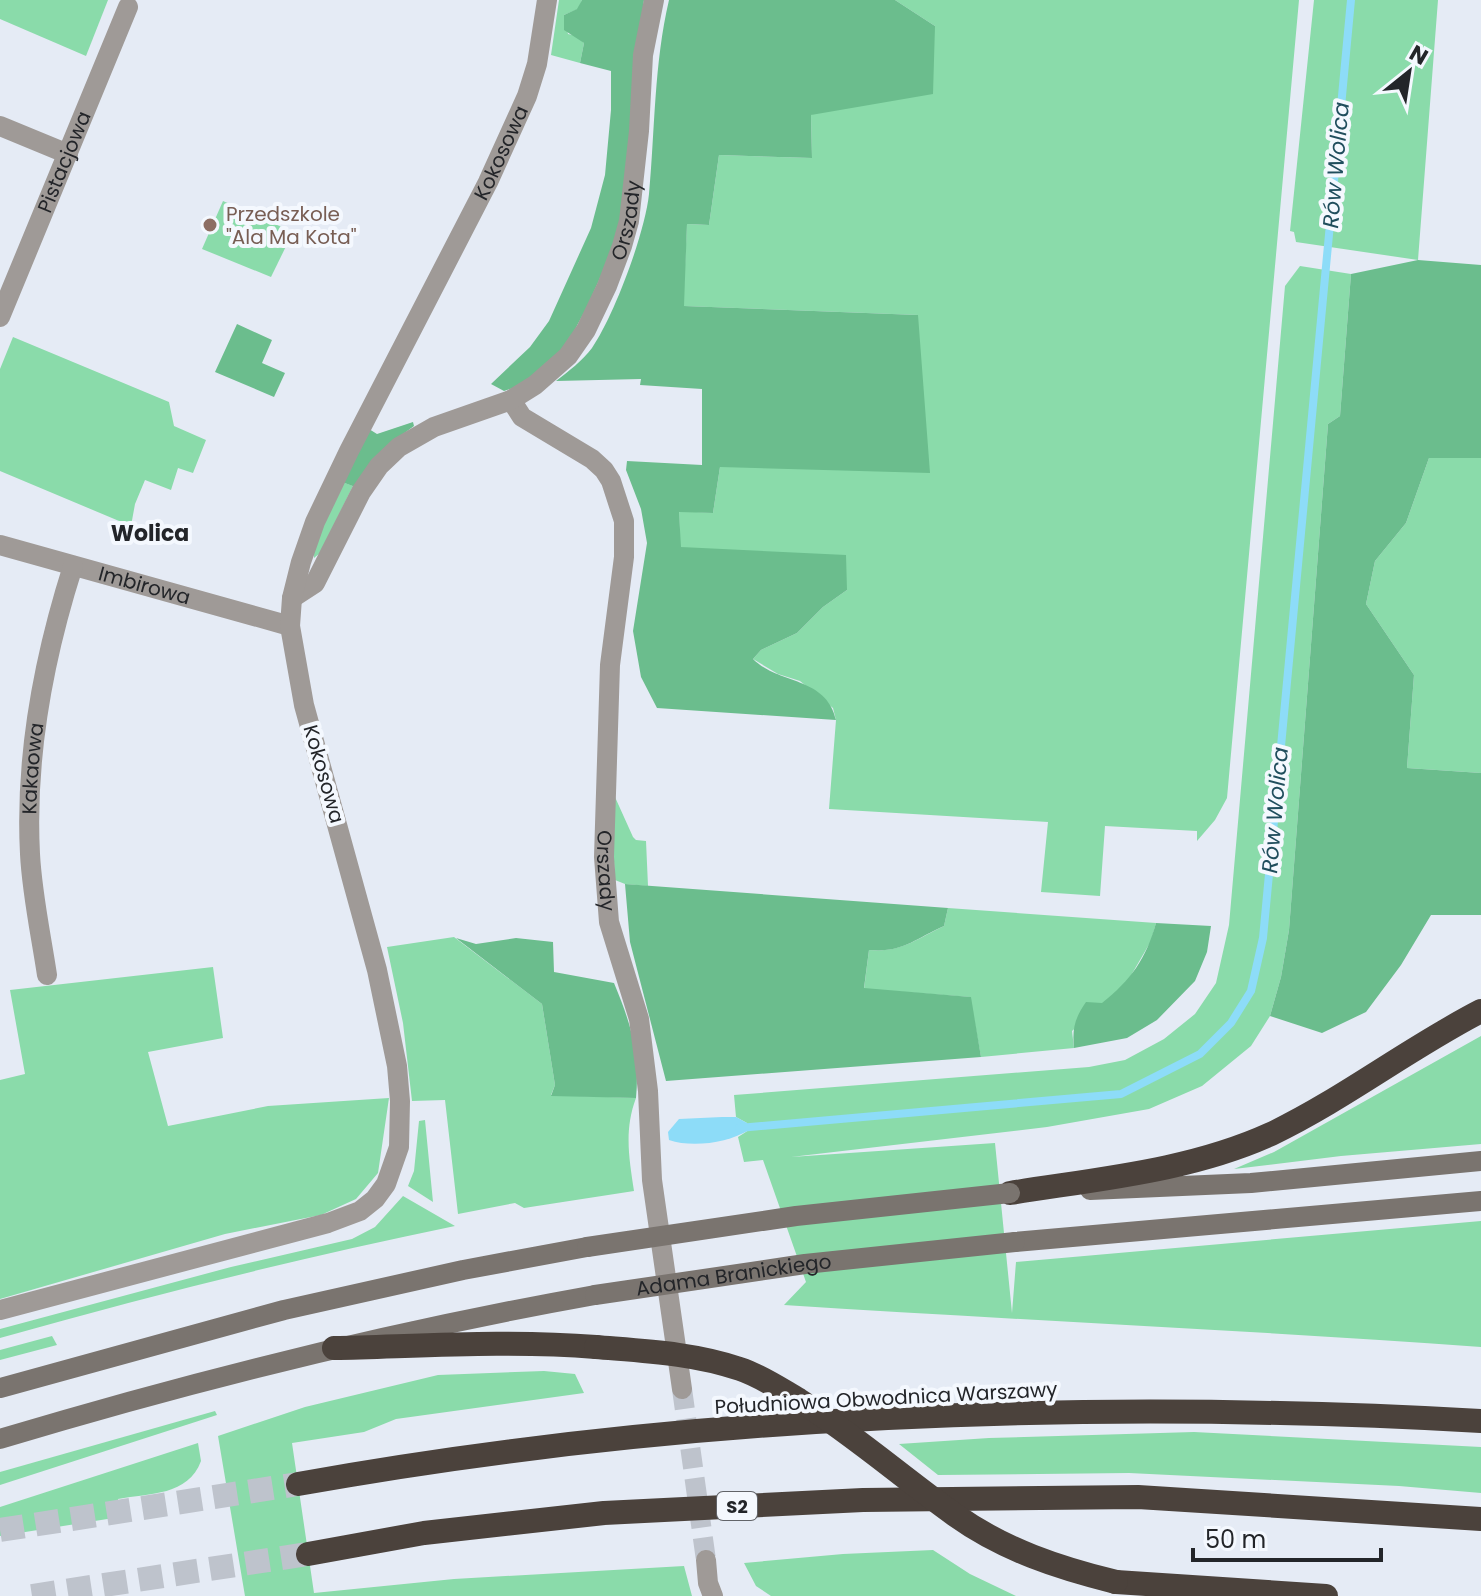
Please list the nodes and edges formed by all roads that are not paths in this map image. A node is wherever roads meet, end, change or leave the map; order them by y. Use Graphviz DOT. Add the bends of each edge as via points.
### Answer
graph roads {
  1 [pos="547,0"];
  2 [pos="654,0"];
  3 [pos="128,7"];
  4 [pos="0,126"];
  5 [pos="68,154"];
  6 [pos="0,317"];
  7 [pos="511,400"];
  8 [pos="0,545"];
  9 [pos="73,566"];
  10 [pos="292,598"];
  11 [pos="290,626"];
  12 [pos="47,975"];
  13 [pos="1481,1011"];
  14 [pos="1481,1161"];
  15 [pos="1010,1193"];
  16 [pos="1481,1201"];
  17 [pos="0,1310"];
  18 [pos="334,1348"];
  19 [pos="0,1388"];
  20 [pos="682,1389"];
  21 [pos="1481,1421"];
  22 [pos="0,1439"];
  23 [pos="298,1484"];
  24 [pos="1481,1519"];
  25 [pos="308,1554"];
  26 [pos="706,1560"];
  27 [pos="713,1596"];
  28 [pos="1326,1596"];
  1 -- 10 [label="street, Kokosowa" via="527,96 329,493"];
  2 -- 7 [label="street, Orszady" via="622,246 586,330 568,356"];
  3 -- 5 [label="street, Pistacjowa"];
  4 -- 5 [label="street"];
  5 -- 6 [label="street, Pistacjowa"];
  7 -- 10 [label="street, Orszady" via="434,427 399,447 361,492 315,583"];
  7 -- 20 [label="street, Orszady" via="522,417 604,470 624,521 610,665 604,857 609,922 639,1019 652,1180"];
  8 -- 9 [label="street, Imbirowa"];
  9 -- 11 [label="street, Imbirowa"];
  9 -- 12 [label="street, Kakaowa" via="51,648 32,766 30,856"];
  10 -- 11 [label="street, Kokosowa"];
  11 -- 17 [label="street, Kokosowa" via="304,705 361,906 397,1066 401,1118 393,1169 375,1199 328,1223"];
  13 -- 15 [label="highway" via="1303,1117 1235,1148"];
  14 -- 15 [label="main road" via="1251,1183"];
  15 -- 19 [label="main road, bridge" via="796,1216 447,1273 284,1310"];
  16 -- 18 [label="main road, Adama Branickiego, bridge" via="805,1264 595,1295"];
  18 -- 22 [label="main road, Adama Branickiego"];
  18 -- 28 [label="highway, bridge" via="497,1342 698,1358 774,1385 827,1418 957,1516 1057,1566 1116,1582"];
  21 -- 23 [label="highway, Południowa Obwodnica Warszawy" via="1161,1410 882,1418 603,1441 418,1462"];
  24 -- 25 [label="highway, S2" via="1138,1497 863,1500 604,1513 424,1533"];
  26 -- 27 [label="street"];
}
